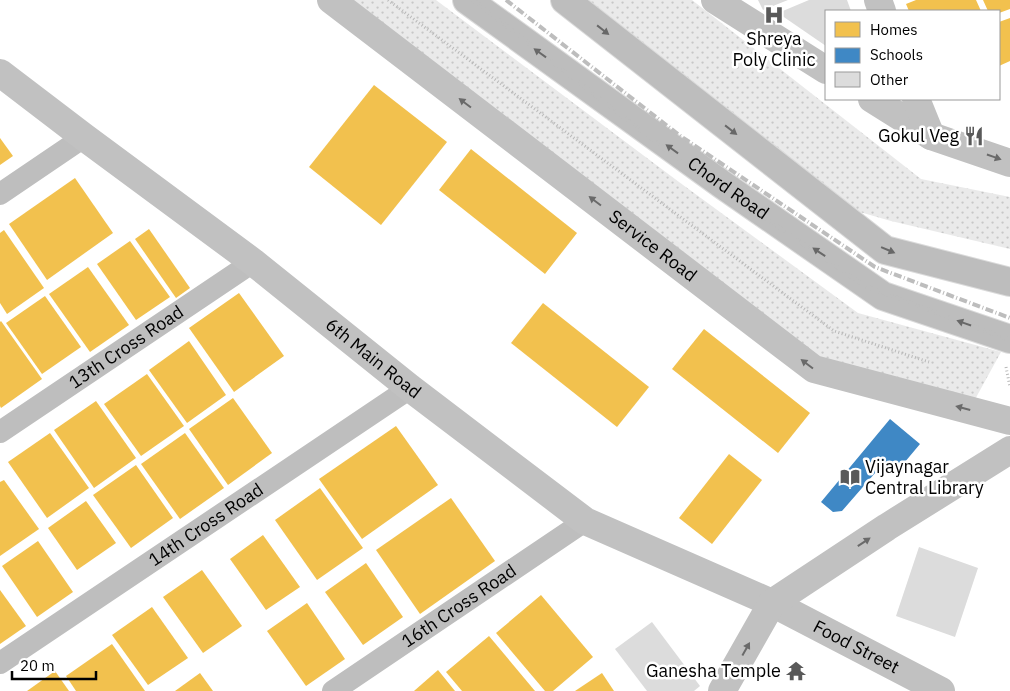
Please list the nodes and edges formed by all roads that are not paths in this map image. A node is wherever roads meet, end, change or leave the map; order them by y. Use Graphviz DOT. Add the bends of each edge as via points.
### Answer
graph roads {
  1 [pos="331,0"];
  2 [pos="467,0"];
  3 [pos="565,0"];
  4 [pos="715,0"];
  5 [pos="825,69"];
  6 [pos="0,72"];
  7 [pos="874,100"];
  8 [pos="916,100"];
  9 [pos="931,136"];
  10 [pos="84,137"];
  11 [pos="1010,163"];
  12 [pos="0,194"];
  13 [pos="254,262"];
  14 [pos="1010,282"];
  15 [pos="1010,339"];
  16 [pos="410,388"];
  17 [pos="1010,421"];
  18 [pos="0,432"];
  19 [pos="1010,450"];
  20 [pos="585,521"];
  21 [pos="772,603"];
  22 [pos="0,663"];
  23 [pos="333,691"];
  24 [pos="722,691"];
  25 [pos="941,691"];
  17 -- 1 [label="street, Service Road, one-way" via="814,369"];
  15 -- 2 [label="main road, Chord Road, one-way" via="883,296 722,186"];
  3 -- 14 [label="main road, one-way" via="885,250"];
  4 -- 5 [label="street"];
  6 -- 10 [label="street, 6th Main Road"];
  7 -- 9 [label="street"];
  8 -- 9 [label="street"];
  9 -- 11 [label="street, one-way"];
  10 -- 12 [label="street"];
  10 -- 13 [label="street, 6th Main Road"];
  13 -- 16 [label="street, 6th Main Road"];
  13 -- 18 [label="street, 13th Cross Road"];
  16 -- 20 [label="street, 6th Main Road"];
  16 -- 22 [label="street, 14th Cross Road"];
  21 -- 19 [label="street, one-way"];
  20 -- 21 [label="street, 6th Main Road"];
  20 -- 23 [label="street, 16th Cross Road"];
  24 -- 21 [label="street, one-way"];
  21 -- 25 [label="street, Food Street"];
}
